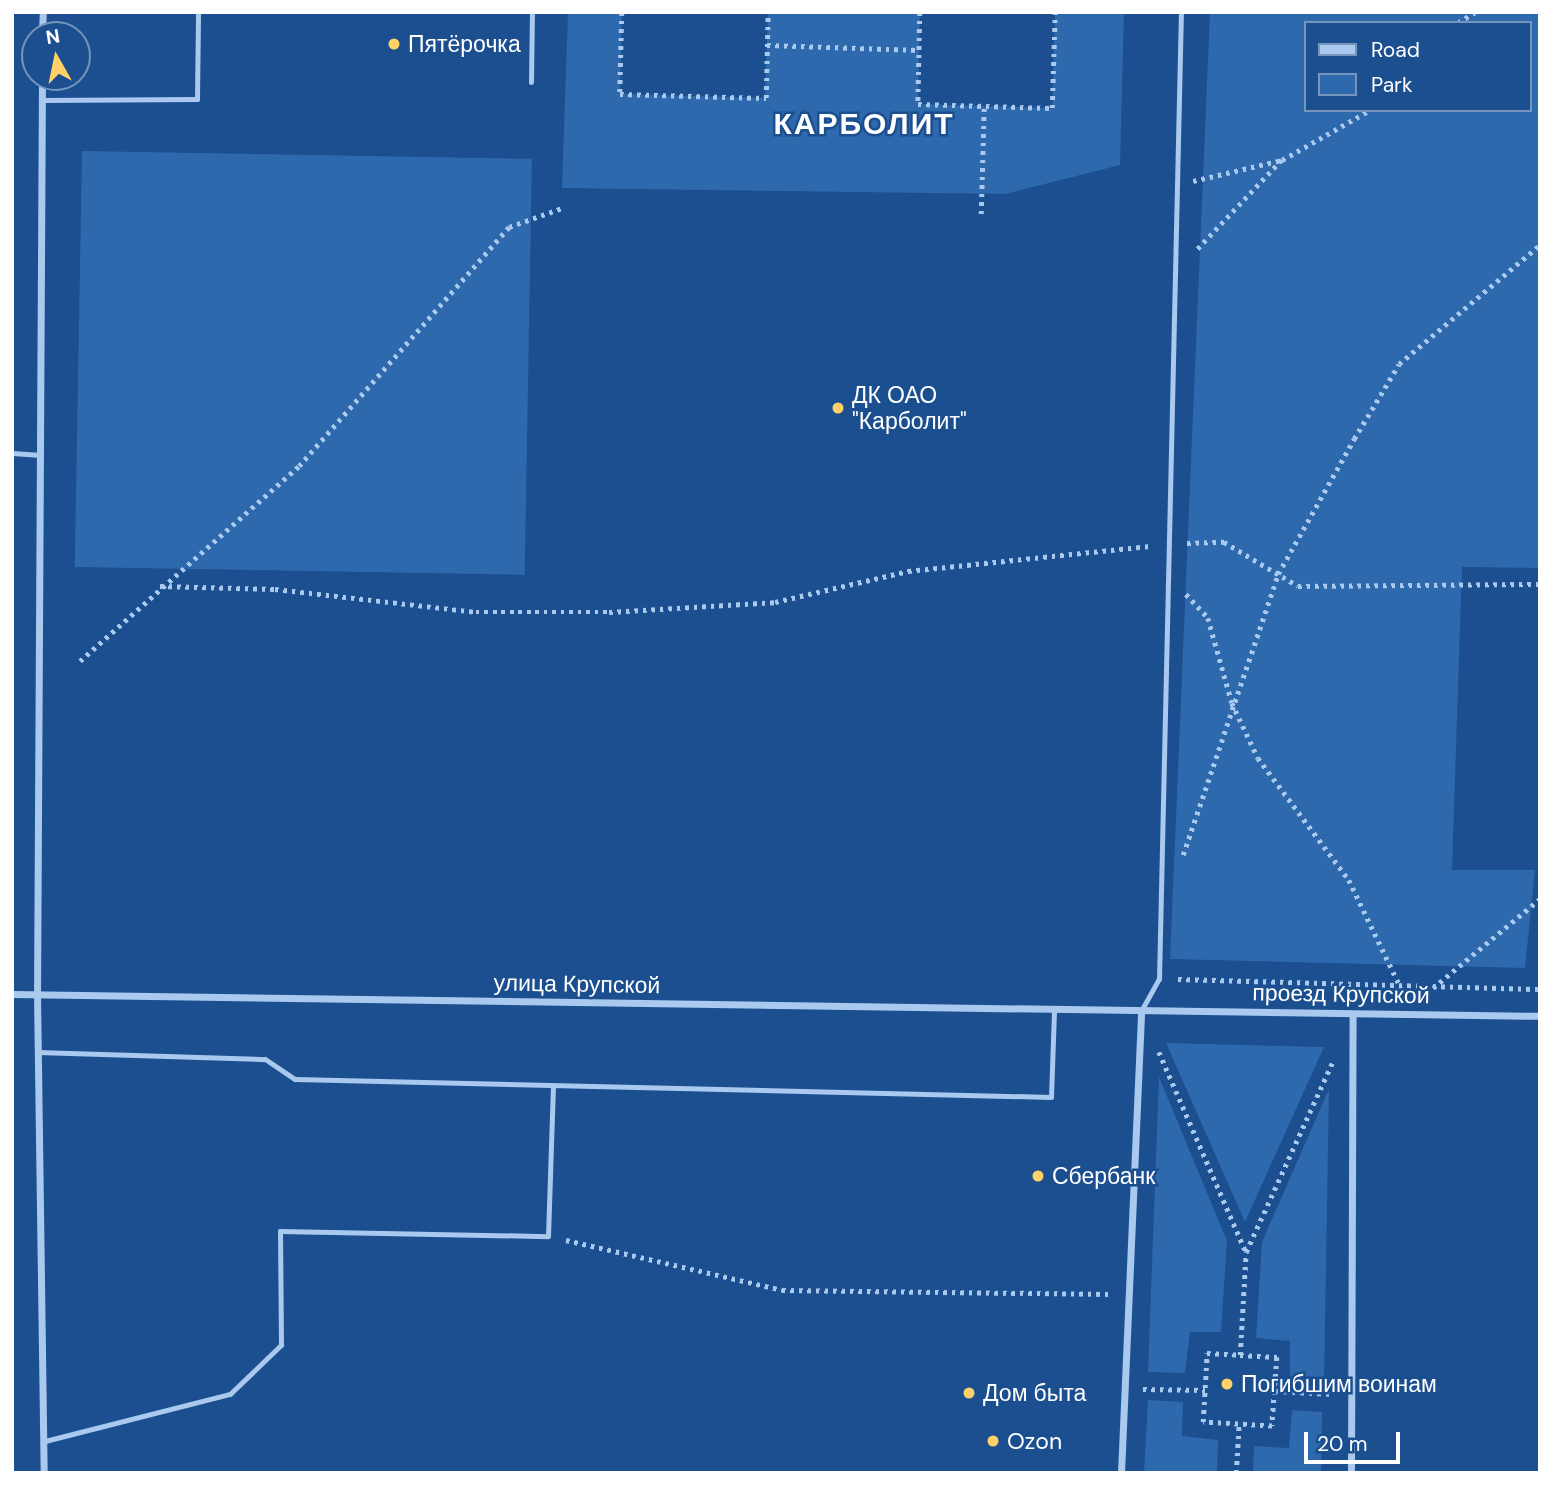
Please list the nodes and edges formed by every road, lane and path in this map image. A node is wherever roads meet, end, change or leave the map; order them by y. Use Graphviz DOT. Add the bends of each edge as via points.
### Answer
graph roads {
  1 [pos="198,12"];
  2 [pos="532,12"];
  3 [pos="622,12"];
  4 [pos="768,12"];
  5 [pos="920,12"];
  6 [pos="1055,12"];
  7 [pos="1181,12"];
  8 [pos="767,45"];
  9 [pos="919,50"];
  10 [pos="531,82"];
  11 [pos="41,91"];
  12 [pos="41,100"];
  13 [pos="984,106"];
  14 [pos="1366,112"];
  15 [pos="1282,160"];
  16 [pos="1177,185"];
  17 [pos="565,207"];
  18 [pos="981,214"];
  19 [pos="1540,245"];
  20 [pos="1175,273"];
  21 [pos="12,453"];
  22 [pos="41,455"];
  23 [pos="1171,544"];
  24 [pos="1278,574"];
  25 [pos="1171,577"];
  26 [pos="1540,584"];
  27 [pos="160,586"];
  28 [pos="80,661"];
  29 [pos="1232,703"];
  30 [pos="1182,859"];
  31 [pos="1540,899"];
  32 [pos="1159,979"];
  33 [pos="1401,988"];
  34 [pos="1431,989"];
  35 [pos="1540,989"];
  36 [pos="12,994"];
  37 [pos="37,994"];
  38 [pos="1054,1010"];
  39 [pos="1141,1011"];
  40 [pos="1353,1014"];
  41 [pos="1406,1014"];
  42 [pos="1540,1016"];
  43 [pos="1158,1049"];
  44 [pos="37,1052"];
  45 [pos="1336,1052"];
  46 [pos="552,1088"];
  47 [pos="548,1236"];
  48 [pos="1247,1252"];
  49 [pos="1129,1294"];
  50 [pos="1240,1355"];
  51 [pos="1125,1388"];
  52 [pos="1205,1390"];
  53 [pos="1275,1391"];
  54 [pos="1351,1395"];
  55 [pos="1240,1424"];
  56 [pos="45,1441"];
  57 [pos="44,1473"];
  58 [pos="1121,1473"];
  59 [pos="1236,1473"];
  60 [pos="1351,1473"];
  1 -- 12 [label="lane" via="197,99"];
  2 -- 10 [label="lane"];
  3 -- 8 [label="path" via="620,94 766,98"];
  4 -- 8 [label="path"];
  5 -- 9 [label="path"];
  6 -- 13 [label="path" via="1052,108"];
  7 -- 16 [label="lane"];
  8 -- 9 [label="path"];
  9 -- 13 [label="path" via="918,104"];
  11 -- 12 [label="street"];
  12 -- 22 [label="street"];
  13 -- 18 [label="path"];
  14 -- 15 [label="path"];
  15 -- 16 [label="path"];
  15 -- 20 [label="path"];
  16 -- 20 [label="lane"];
  17 -- 27 [label="path" via="509,227 299,466"];
  19 -- 24 [label="path" via="1399,364"];
  20 -- 23 [label="lane"];
  21 -- 22 [label="lane"];
  22 -- 37 [label="street"];
  23 -- 24 [label="path" via="1224,542"];
  23 -- 25 [label="lane"];
  23 -- 27 [label="path" via="908,571 775,602 609,612 476,611 275,589"];
  24 -- 26 [label="path" via="1298,586"];
  24 -- 29 [label="path"];
  25 -- 29 [label="path" via="1208,618"];
  25 -- 32 [label="lane"];
  27 -- 28 [label="path"];
  29 -- 30 [label="path"];
  29 -- 33 [label="path" via="1258,758 1349,880"];
  31 -- 34 [label="path"];
  32 -- 33 [label="path"];
  32 -- 39 [label="lane"];
  33 -- 34 [label="path"];
  34 -- 35 [label="path"];
  34 -- 41 [label="path"];
  36 -- 37 [label="street, улица Крупской"];
  37 -- 38 [label="street, улица Крупской"];
  37 -- 44 [label="street"];
  38 -- 39 [label="street, улица Крупской"];
  38 -- 46 [label="lane" via="1051,1097"];
  39 -- 40 [label="street, проезд Крупской"];
  39 -- 49 [label="street"];
  40 -- 41 [label="street, проезд Крупской"];
  40 -- 54 [label="street"];
  41 -- 42 [label="street, проезд Крупской"];
  43 -- 48 [label="path"];
  44 -- 46 [label="lane" via="265,1059 296,1079"];
  44 -- 56 [label="street"];
  45 -- 48 [label="path"];
  46 -- 47 [label="lane"];
  47 -- 49 [label="path" via="782,1290"];
  47 -- 56 [label="lane" via="281,1231 281,1345 230,1394"];
  48 -- 50 [label="path"];
  49 -- 51 [label="street"];
  50 -- 52 [label="path" via="1208,1353"];
  50 -- 53 [label="path" via="1277,1357"];
  51 -- 52 [label="path"];
  51 -- 58 [label="street"];
  52 -- 55 [label="path" via="1203,1422"];
  53 -- 54 [label="path"];
  53 -- 55 [label="path" via="1272,1426"];
  54 -- 60 [label="street"];
  55 -- 59 [label="path"];
  56 -- 57 [label="street"];
}
